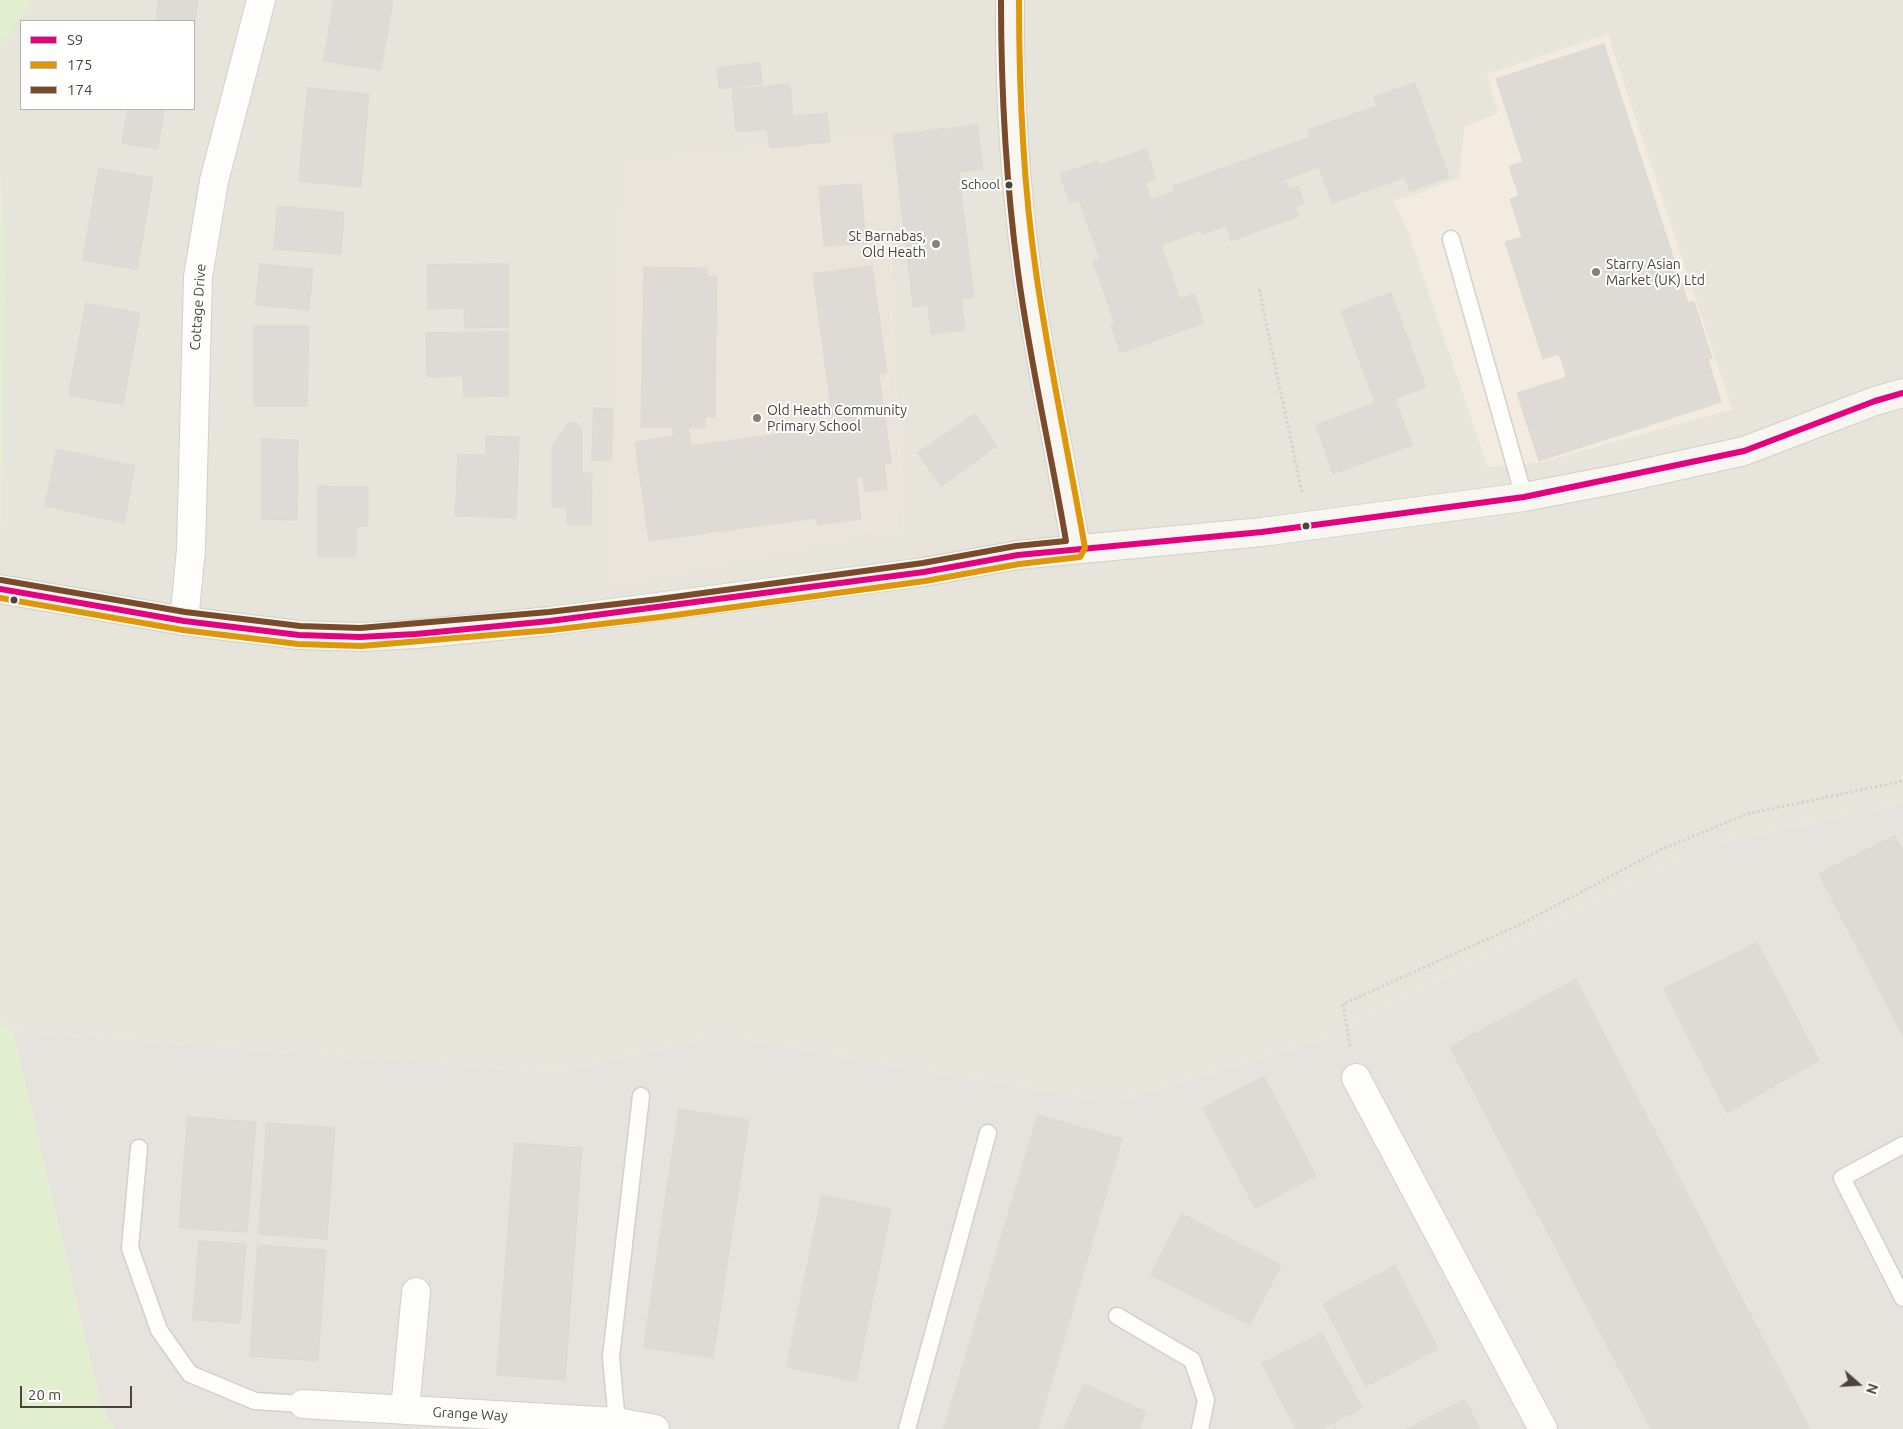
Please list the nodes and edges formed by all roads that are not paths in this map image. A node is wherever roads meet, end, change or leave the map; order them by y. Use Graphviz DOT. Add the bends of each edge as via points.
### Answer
graph roads {
  1 [pos="261,0"];
  2 [pos="1010,0"];
  3 [pos="1451,239"];
  4 [pos="1903,393"];
  5 [pos="1524,497"];
  6 [pos="1076,549"];
  7 [pos="0,589"];
  8 [pos="184,621"];
  9 [pos="1356,1078"];
  10 [pos="641,1096"];
  11 [pos="988,1133"];
  12 [pos="1903,1145"];
  13 [pos="139,1148"];
  14 [pos="416,1292"];
  15 [pos="1903,1298"];
  16 [pos="1117,1316"];
  17 [pos="302,1404"];
  18 [pos="405,1410"];
  19 [pos="640,1427"];
  20 [pos="907,1429"];
  21 [pos="1200,1429"];
  22 [pos="1543,1429"];
  1 -- 8 [label="street, Cottage Drive" via="214,181 198,277 191,550"];
  2 -- 6 [label="street" via="1009,66 1019,208 1035,320"];
  3 -- 5 [label="lane"];
  4 -- 5 [label="street" via="1744,451"];
  5 -- 6 [label="street" via="1309,526"];
  6 -- 8 [label="street" via="660,608 416,634 360,637 299,635"];
  7 -- 8 [label="street"];
  9 -- 22 [label="street"];
  10 -- 19 [label="lane" via="611,1357"];
  11 -- 20 [label="lane"];
  12 -- 15 [label="lane" via="1842,1178"];
  13 -- 17 [label="lane" via="130,1248 159,1330 190,1374 255,1401"];
  14 -- 18 [label="street"];
  16 -- 21 [label="lane" via="1192,1360 1206,1400"];
  17 -- 18 [label="street, Grange Way"];
  18 -- 19 [label="street, Grange Way"];
}
